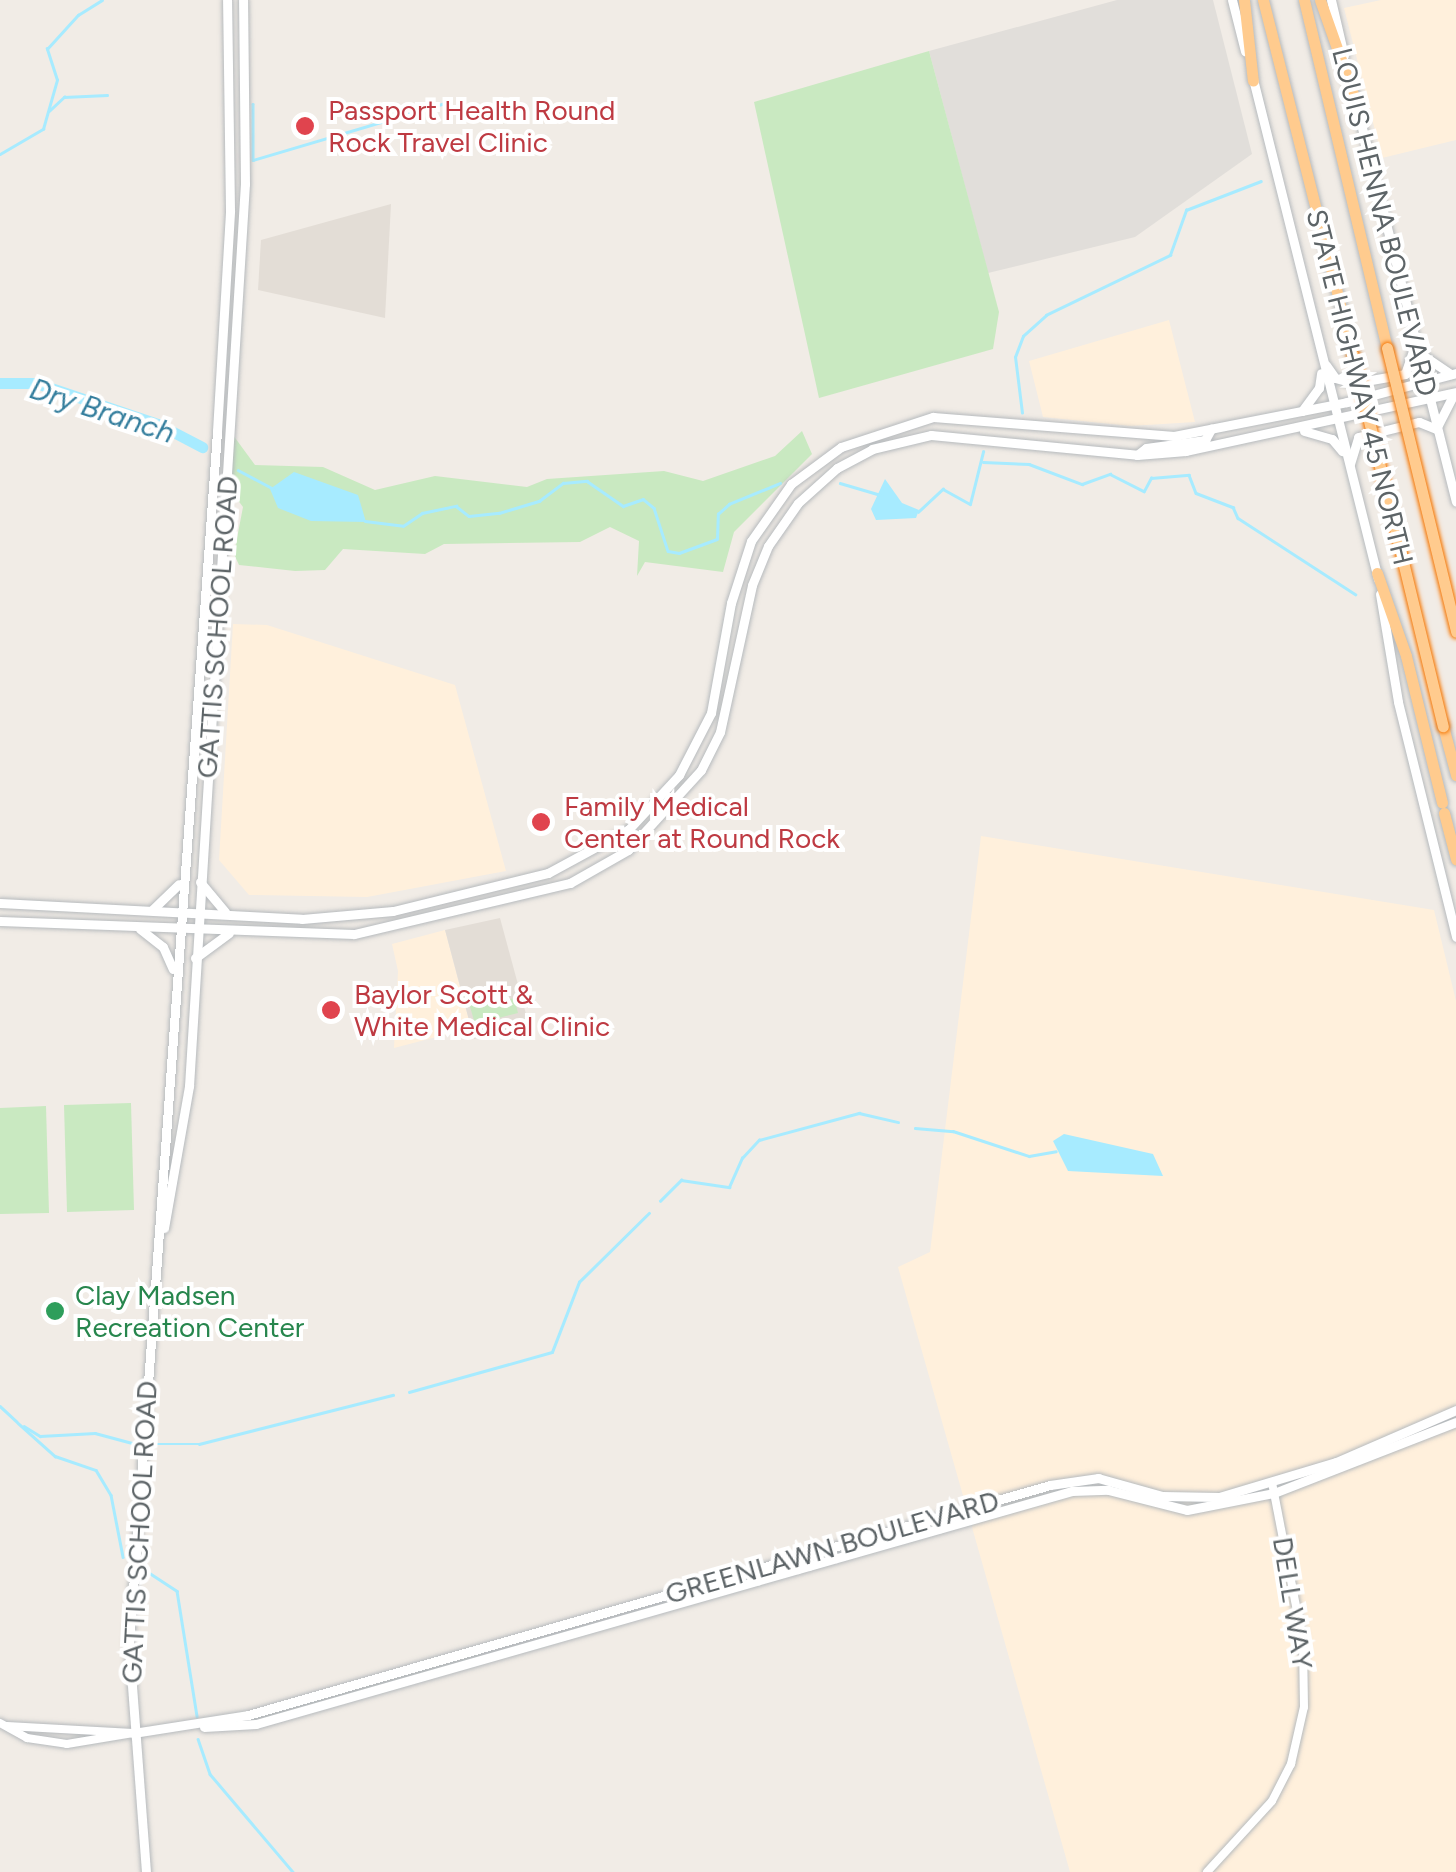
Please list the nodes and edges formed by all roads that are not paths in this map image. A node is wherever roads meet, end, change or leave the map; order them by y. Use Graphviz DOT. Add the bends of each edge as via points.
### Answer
graph roads {
  1 [pos="227,0"];
  2 [pos="244,0"];
  3 [pos="1232,0"];
  4 [pos="1244,0"];
  5 [pos="1263,0"];
  6 [pos="1304,0"];
  7 [pos="1320,0"];
  8 [pos="1330,0"];
  9 [pos="1253,81"];
  10 [pos="1357,106"];
  11 [pos="1416,337"];
  12 [pos="1420,354"];
  13 [pos="1322,360"];
  14 [pos="1454,373"];
  15 [pos="1426,383"];
  16 [pos="1455,392"];
  17 [pos="1429,400"];
  18 [pos="1332,405"];
  19 [pos="1302,412"];
  20 [pos="1337,422"];
  21 [pos="1211,429"];
  22 [pos="1436,429"];
  23 [pos="1302,430"];
  24 [pos="1137,455"];
  25 [pos="1344,455"];
  26 [pos="1350,472"];
  27 [pos="209,500"];
  28 [pos="1456,502"];
  29 [pos="1377,573"];
  30 [pos="221,576"];
  31 [pos="1456,632"];
  32 [pos="1456,775"];
  33 [pos="1456,859"];
  34 [pos="200,881"];
  35 [pos="180,882"];
  36 [pos="0,903"];
  37 [pos="152,910"];
  38 [pos="178,910"];
  39 [pos="197,911"];
  40 [pos="228,914"];
  41 [pos="0,921"];
  42 [pos="138,927"];
  43 [pos="178,929"];
  44 [pos="196,930"];
  45 [pos="232,932"];
  46 [pos="1456,937"];
  47 [pos="195,958"];
  48 [pos="175,974"];
  49 [pos="158,1251"];
  50 [pos="1456,1410"];
  51 [pos="1445,1413"];
  52 [pos="1456,1422"];
  53 [pos="1428,1431"];
  54 [pos="1273,1488"];
  55 [pos="3,1724"];
  56 [pos="133,1733"];
  57 [pos="146,1872"];
  58 [pos="1207,1872"];
  1 -- 27 [label="main road, GATTIS SCHOOL ROAD" via="230,210"];
  2 -- 30 [label="main road, GATTIS SCHOOL ROAD" via="245,184"];
  3 -- 9 [label="main road"];
  4 -- 9 [label="highway"];
  5 -- 32 [label="highway, STATE HIGHWAY 45 NORTH, bridge"];
  6 -- 31 [label="highway, STATE HIGHWAY 45 NORTH, bridge"];
  7 -- 10 [label="highway"];
  8 -- 10 [label="main road, LOUIS HENNA BOULEVARD"];
  9 -- 13 [label="main road"];
  10 -- 11 [label="main road, LOUIS HENNA BOULEVARD"];
  11 -- 12 [label="main road, LOUIS HENNA BOULEVARD"];
  11 -- 13 [label="main road" via="1415,360 1405,374 1345,381"];
  12 -- 14 [label="main road"];
  12 -- 15 [label="main road, LOUIS HENNA BOULEVARD"];
  13 -- 18 [label="main road"];
  13 -- 19 [label="main road" via="1320,388"];
  14 -- 15 [label="main road"];
  15 -- 17 [label="main road, LOUIS HENNA BOULEVARD"];
  15 -- 18 [label="main road"];
  16 -- 17 [label="main road"];
  16 -- 22 [label="main road"];
  17 -- 20 [label="main road"];
  17 -- 22 [label="main road, LOUIS HENNA BOULEVARD"];
  18 -- 19 [label="main road"];
  18 -- 20 [label="main road"];
  19 -- 21 [label="main road"];
  20 -- 23 [label="main road"];
  20 -- 25 [label="main road"];
  21 -- 24 [label="main road" via="1205,440"];
  21 -- 40 [label="main road" via="1113,435 933,417 873,432 812,466 772,505 740,566 711,713 679,775 629,829 548,874 393,911 302,919"];
  22 -- 26 [label="main road" via="1419,422 1358,437"];
  22 -- 28 [label="main road, LOUIS HENNA BOULEVARD"];
  23 -- 24 [label="main road"];
  23 -- 25 [label="main road" via="1332,439"];
  24 -- 45 [label="main road" via="932,434 872,449 798,502 768,546 752,585 720,732 680,800 628,850 570,883 455,915 354,934"];
  25 -- 26 [label="main road"];
  26 -- 29 [label="main road"];
  27 -- 30 [label="main road" via="219,511"];
  27 -- 35 [label="main road, GATTIS SCHOOL ROAD"];
  29 -- 33 [label="highway" via="1406,656"];
  29 -- 46 [label="main road" via="1398,702"];
  30 -- 34 [label="main road, GATTIS SCHOOL ROAD"];
  34 -- 39 [label="main road, GATTIS SCHOOL ROAD"];
  34 -- 40 [label="main road"];
  35 -- 37 [label="main road"];
  35 -- 38 [label="main road, GATTIS SCHOOL ROAD"];
  36 -- 37 [label="main road"];
  37 -- 38 [label="main road"];
  38 -- 39 [label="main road"];
  38 -- 43 [label="main road, GATTIS SCHOOL ROAD"];
  39 -- 40 [label="main road"];
  39 -- 44 [label="main road, GATTIS SCHOOL ROAD"];
  41 -- 42 [label="main road"];
  42 -- 43 [label="main road"];
  42 -- 48 [label="main road" via="164,947"];
  43 -- 44 [label="main road"];
  43 -- 48 [label="main road, GATTIS SCHOOL ROAD"];
  44 -- 45 [label="main road"];
  44 -- 47 [label="main road, GATTIS SCHOOL ROAD"];
  45 -- 47 [label="main road"];
  47 -- 49 [label="main road, GATTIS SCHOOL ROAD" via="185,1122"];
  48 -- 49 [label="main road, GATTIS SCHOOL ROAD"];
  49 -- 56 [label="main road, GATTIS SCHOOL ROAD" via="129,1644"];
  50 -- 51 [label="main road, GREENLAWN BOULEVARD"];
  51 -- 53 [label="main road"];
  51 -- 54 [label="main road, GREENLAWN BOULEVARD"];
  52 -- 53 [label="main road, GREENLAWN BOULEVARD"];
  53 -- 54 [label="main road, GREENLAWN BOULEVARD"];
  54 -- 56 [label="main road, GREENLAWN BOULEVARD" via="1198,1500 1098,1478 1050,1485 204,1726"];
  54 -- 58 [label="street, DELL WAY" via="1302,1642 1304,1707 1281,1785 1244,1838"];
  55 -- 56 [label="street, GREENLAWN BOULEVARD" via="27,1738 67,1744 122,1740"];
  56 -- 57 [label="main road, GATTIS SCHOOL ROAD"];
}
